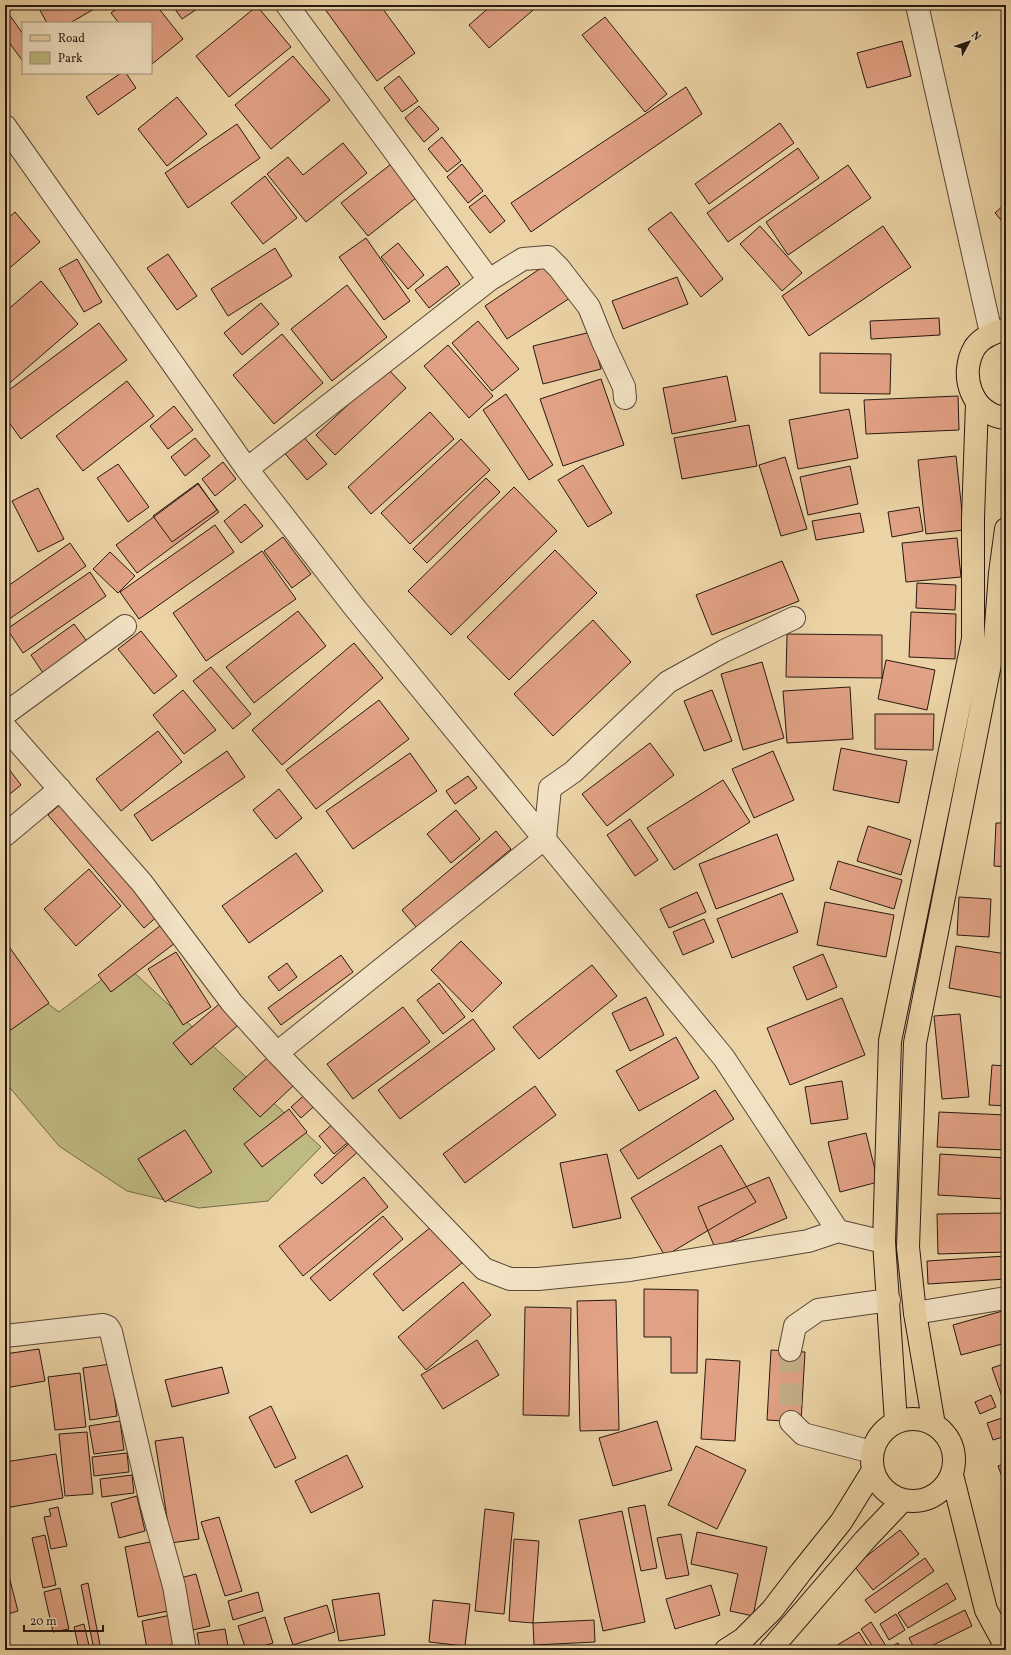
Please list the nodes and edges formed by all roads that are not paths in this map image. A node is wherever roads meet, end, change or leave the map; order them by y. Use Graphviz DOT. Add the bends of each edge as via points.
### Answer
graph roads {
  1 [pos="287,5"];
  2 [pos="917,5"];
  3 [pos="5,126"];
  4 [pos="489,280"];
  5 [pos="999,331"];
  6 [pos="625,398"];
  7 [pos="977,403"];
  8 [pos="1006,418"];
  9 [pos="247,469"];
  10 [pos="1006,529"];
  11 [pos="794,618"];
  12 [pos="125,626"];
  13 [pos="5,714"];
  14 [pos="5,726"];
  15 [pos="60,789"];
  16 [pos="5,835"];
  17 [pos="545,838"];
  18 [pos="277,1053"];
  19 [pos="838,1231"];
  20 [pos="884,1242"];
  21 [pos="1006,1298"];
  22 [pos="889,1300"];
  23 [pos="915,1313"];
  24 [pos="5,1336"];
  25 [pos="790,1350"];
  26 [pos="791,1422"];
  27 [pos="896,1422"];
  28 [pos="934,1425"];
  29 [pos="872,1462"];
  30 [pos="952,1475"];
  31 [pos="902,1501"];
  32 [pos="1006,1647"];
  33 [pos="185,1650"];
  34 [pos="726,1650"];
  35 [pos="770,1650"];
  1 -- 4 [label="street"];
  2 -- 5 [label="street" via="924,42"];
  3 -- 9 [label="street"];
  4 -- 6 [label="street" via="523,259 548,257 589,307 624,386"];
  4 -- 9 [label="street"];
  5 -- 7 [label="main road" via="975,346 967,364 968,385"];
  7 -- 8 [label="main road" via="997,417"];
  7 -- 20 [label="main road" via="973,518 973,639 890,1041"];
  9 -- 17 [label="street" via="355,608"];
  10 -- 23 [label="main road" via="995,639 915,1043 908,1247"];
  11 -- 17 [label="street" via="724,651 668,682 573,772 550,788"];
  12 -- 13 [label="street"];
  14 -- 15 [label="street"];
  15 -- 16 [label="street"];
  15 -- 18 [label="street" via="142,883 232,1004"];
  17 -- 18 [label="street"];
  17 -- 19 [label="street" via="724,1058"];
  18 -- 19 [label="street" via="484,1269 510,1278 538,1279 630,1270 808,1241"];
  19 -- 20 [label="street"];
  20 -- 22 [label="main road"];
  21 -- 23 [label="street"];
  22 -- 25 [label="street" via="818,1310 795,1326"];
  22 -- 27 [label="main road"];
  23 -- 28 [label="main road"];
  24 -- 33 [label="street" via="103,1325 111,1332 151,1503 174,1586"];
  26 -- 29 [label="street" via="803,1434"];
  27 -- 28 [label="main road" via="916,1419"];
  27 -- 29 [label="main road" via="880,1433"];
  28 -- 30 [label="main road" via="948,1438 954,1456"];
  29 -- 31 [label="main road" via="883,1490"];
  29 -- 34 [label="main road" via="841,1522 772,1610 744,1639"];
  30 -- 31 [label="main road" via="941,1491 924,1501"];
  30 -- 32 [label="main road" via="986,1610"];
  31 -- 35 [label="main road"];
}
